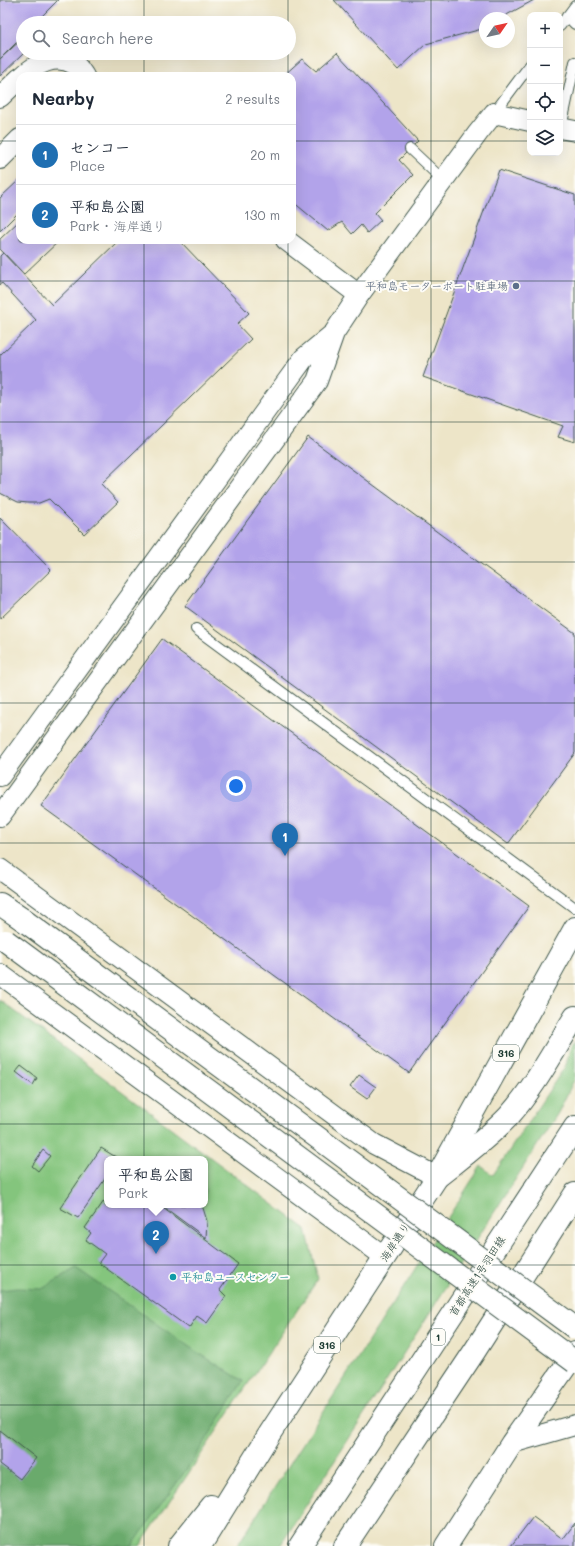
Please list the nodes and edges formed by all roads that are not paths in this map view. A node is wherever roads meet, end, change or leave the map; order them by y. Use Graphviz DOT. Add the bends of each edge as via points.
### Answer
graph roads {
  1 [pos="575,6"];
  2 [pos="567,16"];
  3 [pos="563,22"];
  4 [pos="575,24"];
  5 [pos="56,60"];
  6 [pos="65,60"];
  7 [pos="575,62"];
  8 [pos="527,69"];
  9 [pos="26,72"];
  10 [pos="81,72"];
  11 [pos="16,82"];
  12 [pos="0,97"];
  13 [pos="494,113"];
  14 [pos="527,120"];
  15 [pos="565,129"];
  16 [pos="16,143"];
  17 [pos="410,149"];
  18 [pos="0,159"];
  19 [pos="443,180"];
  20 [pos="291,244"];
  21 [pos="359,296"];
  22 [pos="334,333"];
  23 [pos="196,629"];
  24 [pos="0,776"];
  25 [pos="0,816"];
  26 [pos="0,869"];
  27 [pos="0,904"];
  28 [pos="575,908"];
  29 [pos="575,928"];
  30 [pos="3,939"];
  31 [pos="0,974"];
  32 [pos="575,1017"];
  33 [pos="575,1127"];
  34 [pos="437,1177"];
  35 [pos="575,1194"];
  36 [pos="385,1257"];
  37 [pos="575,1328"];
  38 [pos="575,1353"];
  39 [pos="575,1362"];
  40 [pos="575,1425"];
  41 [pos="270,1433"];
  42 [pos="512,1443"];
  43 [pos="179,1546"];
  44 [pos="200,1546"];
  45 [pos="300,1546"];
  46 [pos="345,1546"];
  47 [pos="446,1546"];
  1 -- 2 [label="lane"];
  2 -- 3 [label="lane"];
  2 -- 4 [label="lane"];
  5 -- 9 [label="street" via="32,67"];
  6 -- 10 [label="street" via="75,64"];
  7 -- 15 [label="lane"];
  8 -- 13 [label="lane"];
  11 -- 12 [label="street"];
  13 -- 14 [label="street"];
  13 -- 19 [label="street"];
  16 -- 18 [label="street"];
  17 -- 19 [label="lane"];
  19 -- 21 [label="street"];
  20 -- 21 [label="street"];
  21 -- 22 [label="street"];
  22 -- 24 [label="street" via="304,358"];
  22 -- 25 [label="street" via="317,381"];
  23 -- 28 [label="lane"];
  26 -- 34 [label="street" via="374,1144"];
  27 -- 37 [label="main road, bridge"];
  29 -- 34 [label="main road, 海岸通り / 316"];
  30 -- 39 [label="main road, bridge"];
  31 -- 36 [label="street"];
  32 -- 34 [label="main road" via="528,1092 509,1115 487,1137"];
  33 -- 45 [label="main road, 首都高速1号羽田線 / 1"];
  34 -- 36 [label="main road, 海岸通り / 316"];
  35 -- 46 [label="main road"];
  36 -- 41 [label="main road, 海岸通り / 316"];
  38 -- 42 [label="main road"];
  40 -- 42 [label="street"];
  41 -- 43 [label="main road"];
  41 -- 44 [label="main road, 海岸通り / 316"];
  42 -- 47 [label="main road"];
}
